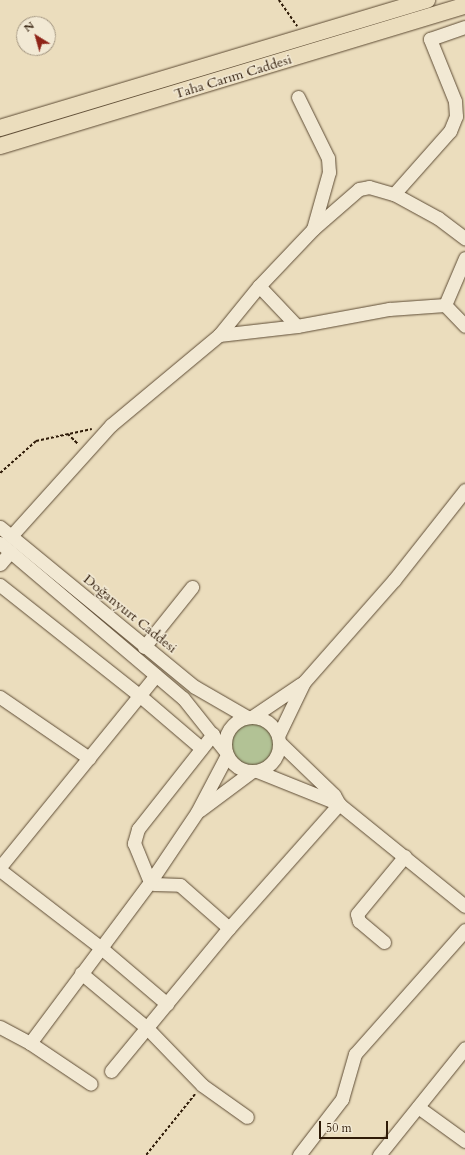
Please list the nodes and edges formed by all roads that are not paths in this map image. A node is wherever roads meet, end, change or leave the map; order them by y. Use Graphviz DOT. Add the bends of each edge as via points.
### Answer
graph roads {
  1 [pos="427,0"];
  2 [pos="465,6"];
  3 [pos="465,27"];
  4 [pos="298,97"];
  5 [pos="0,128"];
  6 [pos="0,146"];
  7 [pos="394,194"];
  8 [pos="313,229"];
  9 [pos="465,238"];
  10 [pos="465,258"];
  11 [pos="259,286"];
  12 [pos="445,305"];
  13 [pos="297,326"];
  14 [pos="465,326"];
  15 [pos="219,335"];
  16 [pos="465,490"];
  17 [pos="0,527"];
  18 [pos="5,540"];
  19 [pos="10,552"];
  20 [pos="0,564"];
  21 [pos="0,585"];
  22 [pos="192,587"];
  23 [pos="144,646"];
  24 [pos="156,675"];
  25 [pos="304,682"];
  26 [pos="139,695"];
  27 [pos="0,697"];
  28 [pos="250,717"];
  29 [pos="212,734"];
  30 [pos="279,739"];
  31 [pos="202,748"];
  32 [pos="226,754"];
  33 [pos="89,758"];
  34 [pos="254,772"];
  35 [pos="339,804"];
  36 [pos="197,812"];
  37 [pos="405,856"];
  38 [pos="0,866"];
  39 [pos="0,870"];
  40 [pos="150,882"];
  41 [pos="465,906"];
  42 [pos="229,928"];
  43 [pos="465,930"];
  44 [pos="384,942"];
  45 [pos="100,947"];
  46 [pos="81,973"];
  47 [pos="167,1004"];
  48 [pos="0,1027"];
  49 [pos="147,1028"];
  50 [pos="30,1043"];
  51 [pos="465,1048"];
  52 [pos="111,1072"];
  53 [pos="90,1084"];
  54 [pos="418,1107"];
  55 [pos="247,1117"];
  56 [pos="465,1141"];
  57 [pos="299,1155"];
  58 [pos="379,1155"];
  1 -- 5 [label="main road, Taha Carım Caddesi"];
  2 -- 6 [label="main road, Taha Carım Caddesi"];
  3 -- 7 [label="street" via="430,39 455,102 456,116 450,131"];
  4 -- 8 [label="street" via="328,158 329,172"];
  7 -- 8 [label="street" via="369,187 359,189"];
  7 -- 9 [label="street" via="438,218"];
  8 -- 11 [label="street"];
  10 -- 12 [label="street"];
  11 -- 13 [label="street"];
  11 -- 15 [label="street"];
  12 -- 13 [label="street" via="352,314"];
  12 -- 14 [label="street"];
  13 -- 15 [label="street"];
  15 -- 18 [label="street" via="111,425"];
  16 -- 25 [label="street" via="394,580"];
  17 -- 18 [label="street, Doğanyurt Caddesi"];
  18 -- 19 [label="street, Doğanyurt Caddesi"];
  18 -- 23 [label="street, Doğanyurt Caddesi"];
  19 -- 20 [label="street"];
  19 -- 24 [label="street, Doğanyurt Caddesi"];
  21 -- 26 [label="street"];
  22 -- 23 [label="street"];
  23 -- 28 [label="street, Doğanyurt Caddesi" via="194,687"];
  24 -- 26 [label="street"];
  24 -- 29 [label="street, Doğanyurt Caddesi" via="183,698"];
  25 -- 28 [label="street"];
  25 -- 30 [label="street"];
  26 -- 31 [label="street"];
  26 -- 33 [label="street"];
  27 -- 33 [label="street"];
  28 -- 30 [label="street" via="268,722"];
  28 -- 32 [label="street" via="236,722 228,730 225,741"];
  29 -- 31 [label="street"];
  29 -- 32 [label="street, Doğanyurt Caddesi"];
  30 -- 34 [label="street" via="278,753 272,763"];
  30 -- 35 [label="street" via="334,795"];
  31 -- 40 [label="street" via="135,836 134,843"];
  32 -- 34 [label="street" via="235,766"];
  32 -- 36 [label="street"];
  33 -- 38 [label="street"];
  34 -- 35 [label="street"];
  34 -- 36 [label="street"];
  35 -- 37 [label="street"];
  35 -- 42 [label="street"];
  36 -- 40 [label="street"];
  37 -- 41 [label="street"];
  37 -- 44 [label="street" via="357,914 359,921"];
  39 -- 45 [label="street"];
  40 -- 42 [label="street" via="180,886"];
  40 -- 45 [label="street"];
  42 -- 47 [label="street"];
  43 -- 57 [label="street" via="355,1054 342,1100"];
  45 -- 46 [label="street"];
  45 -- 47 [label="street"];
  46 -- 49 [label="street"];
  46 -- 50 [label="street"];
  47 -- 49 [label="street"];
  48 -- 50 [label="street"];
  49 -- 52 [label="street"];
  49 -- 55 [label="street" via="202,1085"];
  50 -- 53 [label="street"];
  51 -- 54 [label="street"];
  54 -- 56 [label="street"];
  54 -- 58 [label="street"];
}
